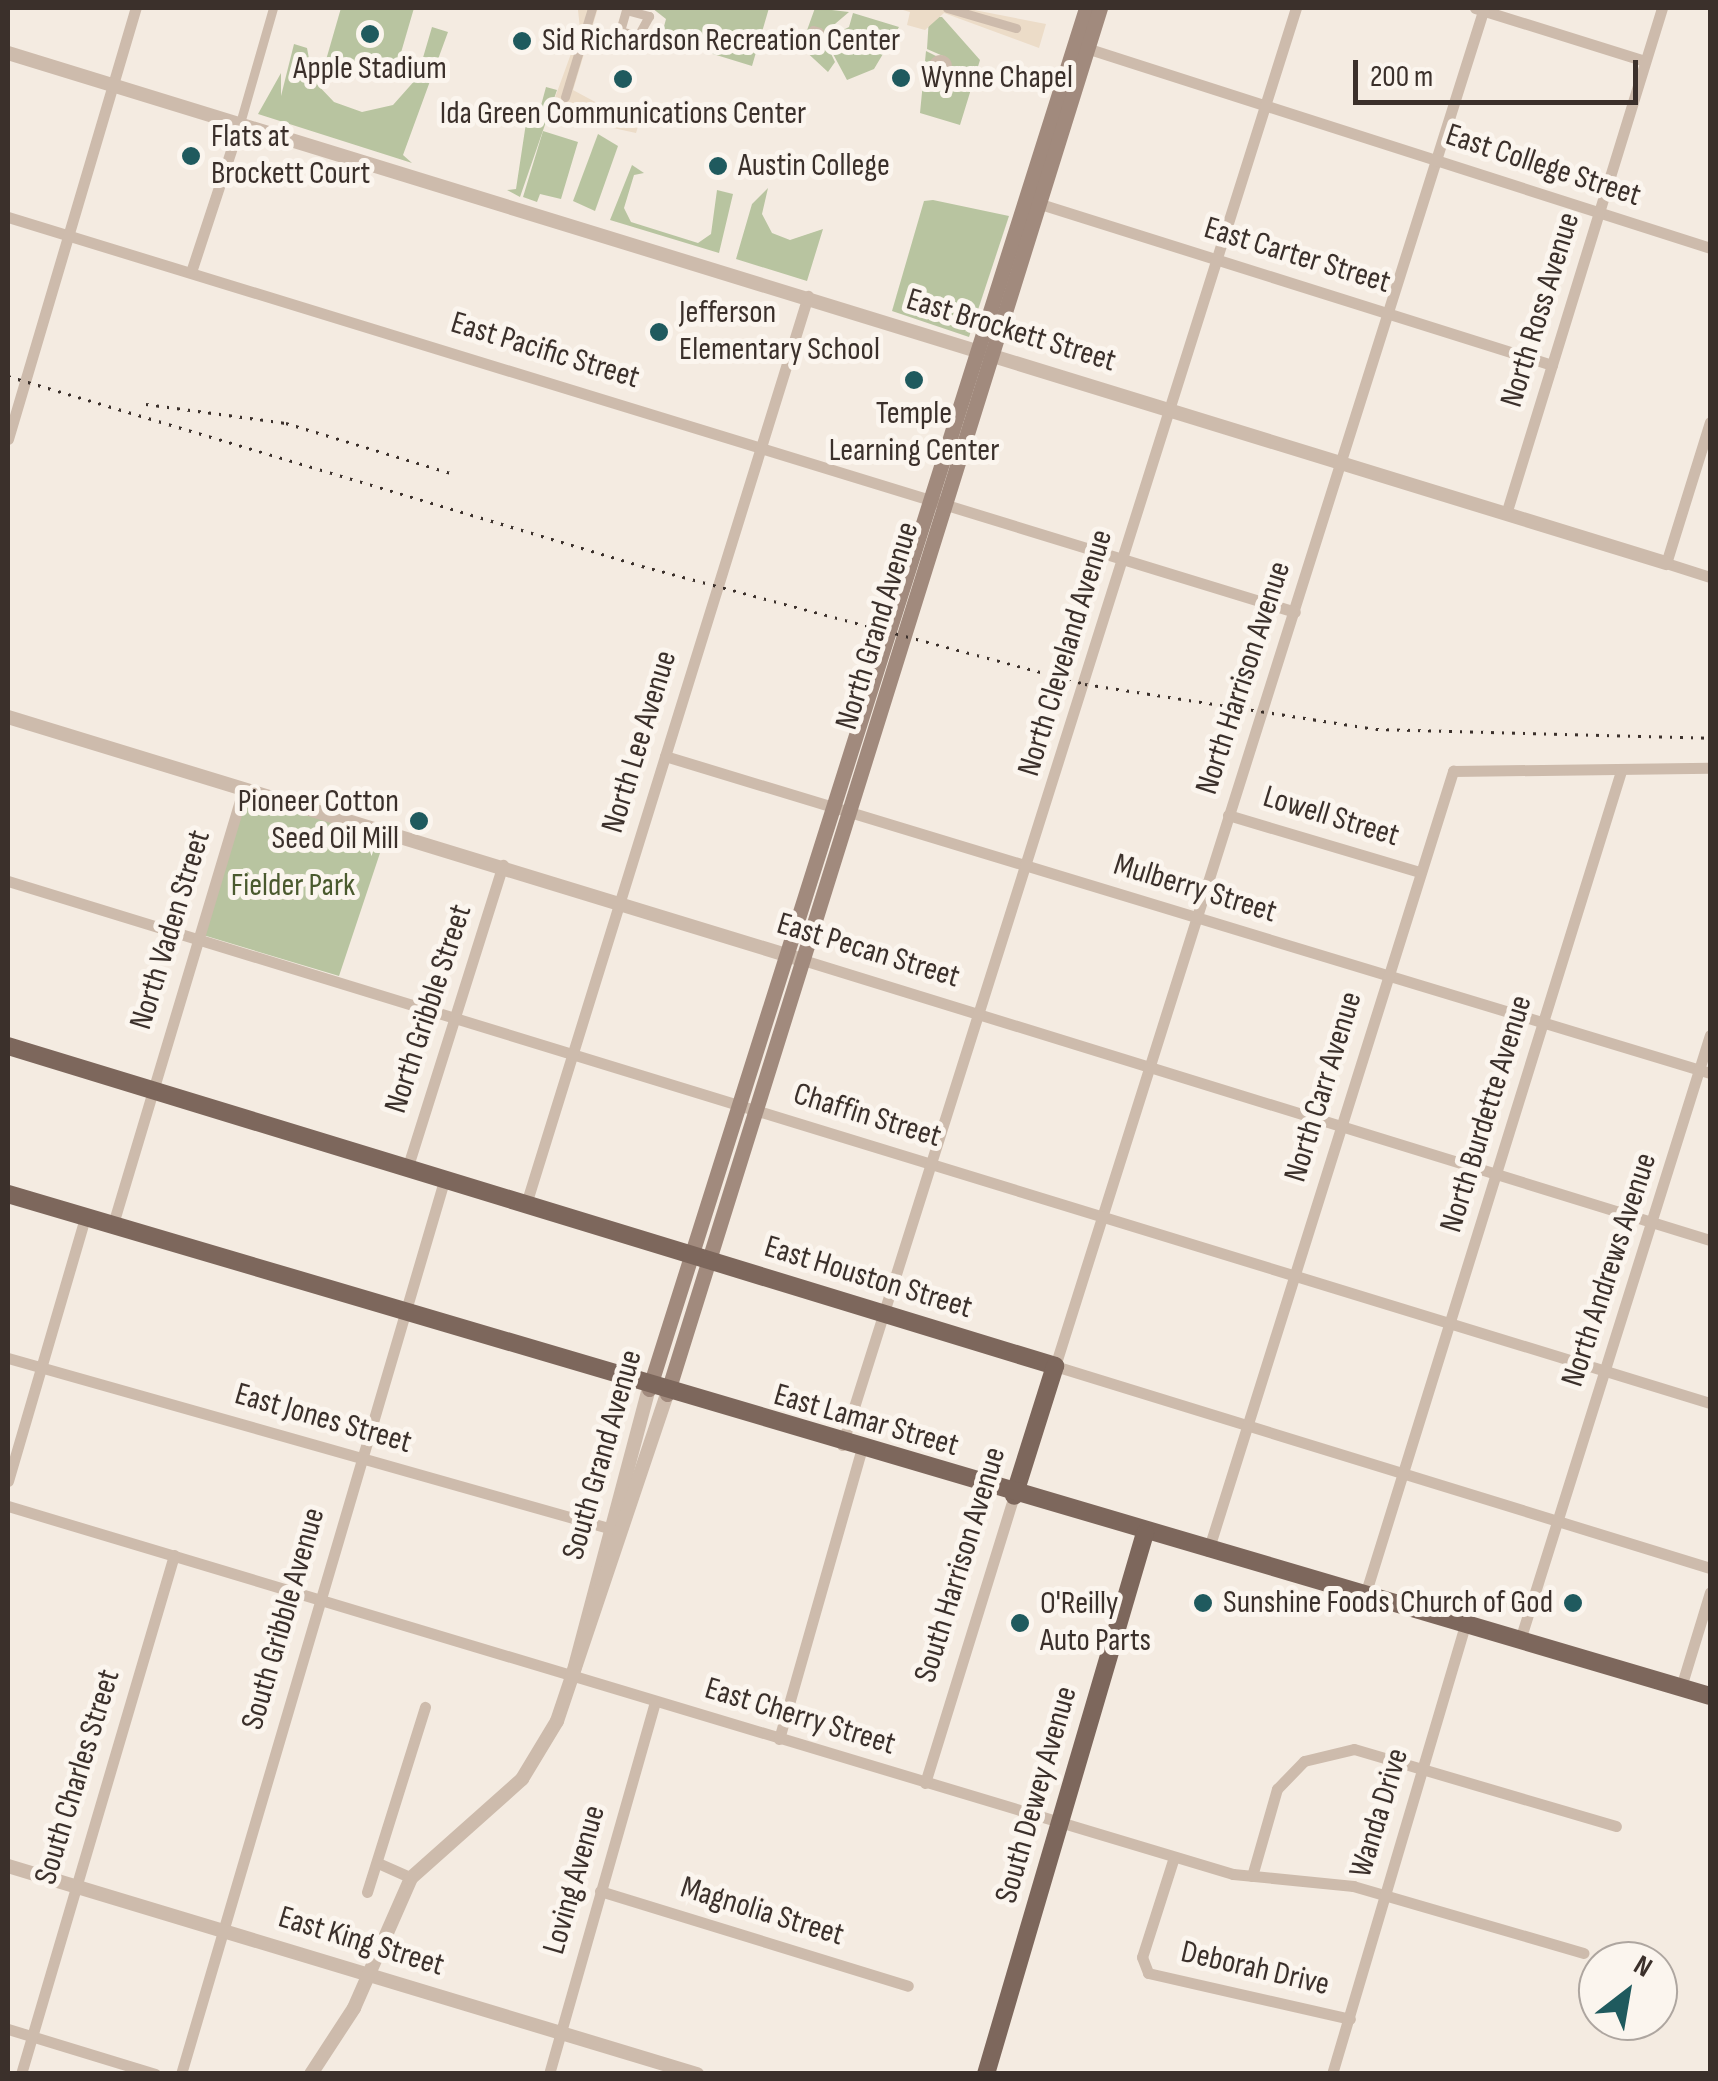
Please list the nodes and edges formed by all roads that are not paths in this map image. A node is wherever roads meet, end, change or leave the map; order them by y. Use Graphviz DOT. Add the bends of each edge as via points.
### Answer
graph roads {
  1 [pos="136,8"];
  2 [pos="273,8"];
  3 [pos="592,8"];
  4 [pos="947,8"];
  5 [pos="1086,8"];
  6 [pos="1100,8"];
  7 [pos="1296,8"];
  8 [pos="1481,8"];
  9 [pos="1662,8"];
  10 [pos="1016,28"];
  11 [pos="1081,46"];
  12 [pos="8,53"];
  13 [pos="1645,61"];
  14 [pos="114,85"];
  15 [pos="565,96"];
  16 [pos="1264,108"];
  17 [pos="240,123"];
  18 [pos="1437,161"];
  19 [pos="1032,202"];
  20 [pos="1600,213"];
  21 [pos="8,216"];
  22 [pos="68,234"];
  23 [pos="1710,248"];
  24 [pos="1217,260"];
  25 [pos="191,272"];
  26 [pos="808,296"];
  27 [pos="1390,314"];
  28 [pos="984,352"];
  29 [pos="1552,365"];
  30 [pos="1171,410"];
  31 [pos="1710,422"];
  32 [pos="8,439"];
  33 [pos="762,446"];
  34 [pos="1342,462"];
  35 [pos="938,502"];
  36 [pos="1506,514"];
  37 [pos="1124,561"];
  38 [pos="1666,563"];
  39 [pos="1710,578"];
  40 [pos="1295,612"];
  41 [pos="8,717"];
  42 [pos="664,756"];
  43 [pos="1710,768"];
  44 [pos="1621,771"];
  45 [pos="244,788"];
  46 [pos="842,809"];
  47 [pos="1228,815"];
  48 [pos="503,865"];
  49 [pos="1028,866"];
  50 [pos="1419,872"];
  51 [pos="8,881"];
  52 [pos="619,902"];
  53 [pos="1196,919"];
  54 [pos="197,938"];
  55 [pos="795,958"];
  56 [pos="1387,976"];
  57 [pos="982,1016"];
  58 [pos="455,1018"];
  59 [pos="1544,1022"];
  60 [pos="1710,1035"];
  61 [pos="8,1046"];
  62 [pos="573,1054"];
  63 [pos="1148,1067"];
  64 [pos="1705,1071"];
  65 [pos="150,1089"];
  66 [pos="748,1108"];
  67 [pos="1341,1125"];
  68 [pos="934,1165"];
  69 [pos="407,1168"];
  70 [pos="1499,1172"];
  71 [pos="444,1181"];
  72 [pos="8,1194"];
  73 [pos="526,1204"];
  74 [pos="85,1218"];
  75 [pos="1102,1219"];
  76 [pos="113,1224"];
  77 [pos="1656,1224"];
  78 [pos="1710,1240"];
  79 [pos="701,1259"];
  80 [pos="1296,1274"];
  81 [pos="887,1314"];
  82 [pos="400,1317"];
  83 [pos="1450,1324"];
  84 [pos="8,1358"];
  85 [pos="1055,1366"];
  86 [pos="41,1368"];
  87 [pos="1606,1372"];
  88 [pos="658,1392"];
  89 [pos="1710,1403"];
  90 [pos="640,1420"];
  91 [pos="658,1426"];
  92 [pos="1247,1426"];
  93 [pos="842,1445"];
  94 [pos="862,1451"];
  95 [pos="358,1458"];
  96 [pos="1026,1459"];
  97 [pos="1403,1472"];
  98 [pos="8,1481"];
  99 [pos="1014,1496"];
  100 [pos="8,1506"];
  101 [pos="1057,1508"];
  102 [pos="1559,1521"];
  103 [pos="618,1531"];
  104 [pos="1144,1533"];
  105 [pos="1208,1551"];
  106 [pos="174,1555"];
  107 [pos="1710,1568"];
  108 [pos="1710,1592"];
  109 [pos="1366,1595"];
  110 [pos="320,1599"];
  111 [pos="1465,1624"];
  112 [pos="1520,1640"];
  113 [pos="573,1673"];
  114 [pos="1681,1688"];
  115 [pos="1710,1696"];
  116 [pos="655,1702"];
  117 [pos="425,1707"];
  118 [pos="779,1738"];
  119 [pos="1423,1768"];
  120 [pos="925,1783"];
  121 [pos="1061,1824"];
  122 [pos="1616,1826"];
  123 [pos="1174,1857"];
  124 [pos="378,1864"];
  125 [pos="8,1866"];
  126 [pos="1252,1876"];
  127 [pos="411,1878"];
  128 [pos="74,1886"];
  129 [pos="600,1891"];
  130 [pos="367,1892"];
  131 [pos="1384,1895"];
  132 [pos="222,1928"];
  133 [pos="1578,1952"];
  134 [pos="370,1971"];
  135 [pos="908,1986"];
  136 [pos="1350,2019"];
  137 [pos="8,2030"];
  138 [pos="561,2033"];
  139 [pos="32,2036"];
  140 [pos="21,2074"];
  141 [pos="155,2074"];
  142 [pos="181,2074"];
  143 [pos="312,2074"];
  144 [pos="549,2074"];
  145 [pos="698,2074"];
  146 [pos="986,2074"];
  147 [pos="1332,2074"];
  1 -- 14 [label="street"];
  2 -- 17 [label="street"];
  3 -- 15 [label="street"];
  4 -- 10 [label="street"];
  5 -- 11 [label="main road, North Grand Avenue"];
  6 -- 11 [label="main road, North Grand Avenue"];
  7 -- 16 [label="street, North Cleveland Avenue"];
  8 -- 13 [label="street"];
  8 -- 18 [label="street, North Harrison Avenue"];
  9 -- 13 [label="street, North Ross Avenue"];
  11 -- 16 [label="street, East College Street"];
  11 -- 19 [label="main road, North Grand Avenue"];
  12 -- 14 [label="street, East Brockett Street"];
  13 -- 20 [label="street, North Ross Avenue"];
  14 -- 17 [label="street, East Brockett Street"];
  14 -- 22 [label="street"];
  16 -- 18 [label="street, East College Street"];
  16 -- 24 [label="street, North Cleveland Avenue"];
  17 -- 25 [label="street"];
  17 -- 26 [label="street, East Brockett Street"];
  18 -- 20 [label="street, East College Street"];
  18 -- 27 [label="street, North Harrison Avenue"];
  19 -- 24 [label="street, East Carter Street"];
  19 -- 28 [label="main road, North Grand Avenue"];
  20 -- 23 [label="street, East College Street"];
  20 -- 29 [label="street, North Ross Avenue"];
  21 -- 22 [label="street, East Pacific Street"];
  22 -- 25 [label="street, East Pacific Street"];
  22 -- 32 [label="street"];
  24 -- 27 [label="street, East Carter Street"];
  24 -- 30 [label="street, North Cleveland Avenue"];
  25 -- 33 [label="street, East Pacific Street"];
  26 -- 28 [label="street, East Brockett Street"];
  26 -- 33 [label="street, North Lee Avenue"];
  27 -- 29 [label="street, East Carter Street"];
  27 -- 34 [label="street, North Harrison Avenue"];
  28 -- 30 [label="street, East Brockett Street"];
  28 -- 35 [label="main road, North Grand Avenue"];
  29 -- 36 [label="street, North Ross Avenue"];
  30 -- 34 [label="street, East Brockett Street"];
  30 -- 37 [label="street, North Cleveland Avenue"];
  31 -- 38 [label="street"];
  33 -- 35 [label="street, East Pacific Street"];
  33 -- 42 [label="street, North Lee Avenue"];
  34 -- 36 [label="street, East Brockett Street"];
  34 -- 40 [label="street, North Harrison Avenue"];
  35 -- 37 [label="street, East Pacific Street"];
  35 -- 46 [label="main road, North Grand Avenue"];
  36 -- 38 [label="street, East Brockett Street"];
  37 -- 40 [label="street, East Pacific Street"];
  37 -- 49 [label="street, North Cleveland Avenue"];
  38 -- 39 [label="street, East Brockett Street"];
  40 -- 47 [label="street, North Harrison Avenue"];
  41 -- 45 [label="street, East Pecan Street"];
  42 -- 46 [label="street, Mulberry Street"];
  42 -- 52 [label="street, North Lee Avenue"];
  43 -- 44 [label="street"];
  44 -- 50 [label="street, North Carr Avenue" via="1457,767"];
  44 -- 59 [label="street, North Burdette Avenue"];
  45 -- 48 [label="street, East Pecan Street"];
  45 -- 54 [label="street, North Vaden Street"];
  46 -- 49 [label="street, Mulberry Street"];
  46 -- 55 [label="main road, North Grand Avenue"];
  47 -- 50 [label="street, Lowell Street"];
  47 -- 53 [label="street, North Harrison Avenue"];
  48 -- 52 [label="street, East Pecan Street"];
  48 -- 58 [label="street, North Gribble Street"];
  49 -- 53 [label="street, Mulberry Street"];
  49 -- 57 [label="street, North Cleveland Avenue"];
  50 -- 56 [label="street, North Carr Avenue"];
  51 -- 54 [label="street, Chaffin Street"];
  52 -- 55 [label="street, East Pecan Street"];
  52 -- 62 [label="street, North Lee Avenue"];
  53 -- 56 [label="street, Mulberry Street"];
  53 -- 63 [label="street, North Harrison Avenue"];
  54 -- 58 [label="street, Chaffin Street"];
  54 -- 65 [label="street, North Vaden Street"];
  55 -- 57 [label="street, East Pecan Street"];
  55 -- 66 [label="main road, North Grand Avenue"];
  56 -- 59 [label="street, Mulberry Street"];
  56 -- 67 [label="street, North Carr Avenue"];
  57 -- 63 [label="street, East Pecan Street"];
  57 -- 68 [label="street, North Cleveland Avenue"];
  58 -- 62 [label="street, Chaffin Street"];
  58 -- 69 [label="street, North Gribble Street"];
  59 -- 64 [label="street, Mulberry Street"];
  59 -- 70 [label="street, North Burdette Avenue"];
  60 -- 64 [label="street, North Andrews Avenue"];
  61 -- 65 [label="main road, East Houston Street"];
  62 -- 66 [label="street, Chaffin Street"];
  62 -- 73 [label="street, North Lee Avenue"];
  63 -- 67 [label="street, East Pecan Street"];
  63 -- 75 [label="street, North Harrison Avenue"];
  64 -- 77 [label="street, North Andrews Avenue"];
  65 -- 69 [label="main road, East Houston Street"];
  65 -- 76 [label="street, North Vaden Street"];
  66 -- 68 [label="street, Chaffin Street"];
  66 -- 79 [label="main road, North Grand Avenue"];
  67 -- 70 [label="street, East Pecan Street"];
  67 -- 80 [label="street, North Carr Avenue"];
  68 -- 75 [label="street, Chaffin Street"];
  68 -- 81 [label="street, North Cleveland Avenue"];
  69 -- 71 [label="main road, East Houston Street"];
  70 -- 77 [label="street, East Pecan Street"];
  70 -- 83 [label="street, North Burdette Avenue"];
  71 -- 73 [label="main road, East Houston Street"];
  71 -- 82 [label="street, South Gribble Avenue"];
  72 -- 74 [label="main road, East Lamar Street"];
  73 -- 79 [label="main road, East Houston Street"];
  74 -- 76 [label="main road, East Lamar Street"];
  74 -- 86 [label="street"];
  75 -- 80 [label="street, Chaffin Street"];
  75 -- 85 [label="street, North Harrison Avenue"];
  76 -- 82 [label="main road, East Lamar Street"];
  77 -- 78 [label="street, East Pecan Street"];
  77 -- 87 [label="street, North Andrews Avenue"];
  79 -- 81 [label="main road, East Houston Street"];
  79 -- 88 [label="main road, South Grand Avenue"];
  80 -- 83 [label="street, Chaffin Street"];
  80 -- 92 [label="street, North Carr Avenue"];
  81 -- 85 [label="main road, East Houston Street"];
  81 -- 93 [label="street, North Cleveland Avenue"];
  82 -- 88 [label="main road, East Lamar Street"];
  82 -- 95 [label="street, South Gribble Avenue"];
  83 -- 87 [label="street, Chaffin Street"];
  83 -- 97 [label="street, North Burdette Avenue"];
  84 -- 86 [label="street, East Jones Street"];
  85 -- 92 [label="street, East Houston Street"];
  85 -- 96 [label="main road, South Harrison Avenue"];
  86 -- 95 [label="street, East Jones Street"];
  86 -- 98 [label="street"];
  87 -- 89 [label="street, Chaffin Street"];
  87 -- 102 [label="street, North Andrews Avenue"];
  88 -- 90 [label="street, South Grand Avenue"];
  88 -- 91 [label="street, South Grand Avenue"];
  88 -- 93 [label="main road, East Lamar Street"];
  90 -- 91 [label="street"];
  90 -- 103 [label="street, South Grand Avenue"];
  91 -- 103 [label="street, South Grand Avenue"];
  92 -- 97 [label="street, East Houston Street"];
  92 -- 105 [label="street, North Carr Avenue"];
  93 -- 94 [label="main road, East Lamar Street"];
  94 -- 99 [label="main road, East Lamar Street"];
  94 -- 118 [label="street"];
  95 -- 103 [label="street, East Jones Street"];
  95 -- 110 [label="street, South Gribble Avenue"];
  96 -- 99 [label="main road, South Harrison Avenue"];
  96 -- 101 [label="main road" via="1030,1486"];
  97 -- 102 [label="street, East Houston Street"];
  97 -- 109 [label="street, North Burdette Avenue"];
  99 -- 101 [label="main road, East Lamar Street"];
  99 -- 120 [label="street, South Harrison Avenue"];
  100 -- 106 [label="street, East Cherry Street"];
  101 -- 104 [label="main road, East Lamar Street"];
  102 -- 107 [label="street, East Houston Street"];
  102 -- 112 [label="street, North Andrews Avenue"];
  103 -- 113 [label="street, South Grand Avenue"];
  104 -- 105 [label="main road, East Lamar Street"];
  104 -- 121 [label="main road, South Dewey Avenue"];
  105 -- 109 [label="main road, East Lamar Street"];
  106 -- 110 [label="street, East Cherry Street"];
  106 -- 128 [label="street, South Charles Street"];
  108 -- 114 [label="street"];
  109 -- 111 [label="main road, East Lamar Street"];
  110 -- 113 [label="street, East Cherry Street"];
  110 -- 132 [label="street, South Gribble Avenue"];
  111 -- 112 [label="main road, East Lamar Street"];
  111 -- 119 [label="street, Wanda Drive"];
  112 -- 114 [label="main road, East Lamar Street"];
  113 -- 116 [label="street, East Cherry Street"];
  113 -- 127 [label="street, South Grand Avenue" via="522,1778"];
  114 -- 115 [label="main road, East Lamar Street"];
  116 -- 118 [label="street, East Cherry Street"];
  116 -- 129 [label="street, Loving Avenue"];
  117 -- 124 [label="street"];
  118 -- 120 [label="street, East Cherry Street"];
  119 -- 122 [label="street"];
  119 -- 126 [label="street" via="1354,1750 1304,1761 1278,1789 1255,1840"];
  119 -- 131 [label="street, Wanda Drive"];
  120 -- 121 [label="street, East Cherry Street"];
  121 -- 123 [label="street, East Cherry Street"];
  121 -- 146 [label="main road, South Dewey Avenue"];
  123 -- 126 [label="street, East Cherry Street"];
  123 -- 136 [label="street, Deborah Drive" via="1142,1958 1148,1974"];
  124 -- 127 [label="street"];
  124 -- 130 [label="street"];
  125 -- 128 [label="street, East King Street"];
  126 -- 131 [label="street, East Cherry Street"];
  127 -- 134 [label="street, South Grand Avenue"];
  128 -- 132 [label="street, East King Street"];
  128 -- 139 [label="street, South Charles Street"];
  129 -- 135 [label="street, Magnolia Street"];
  129 -- 138 [label="street, Loving Avenue"];
  131 -- 133 [label="street, East Cherry Street"];
  131 -- 136 [label="street, Wanda Drive"];
  132 -- 134 [label="street, East King Street"];
  132 -- 142 [label="street, South Gribble Avenue"];
  134 -- 138 [label="street, East King Street"];
  134 -- 143 [label="street, South Grand Avenue"];
  136 -- 147 [label="street, Wanda Drive"];
  137 -- 139 [label="street"];
  138 -- 144 [label="street, Loving Avenue"];
  138 -- 145 [label="street, East King Street"];
  139 -- 140 [label="street, South Charles Street"];
  139 -- 141 [label="street"];
}
